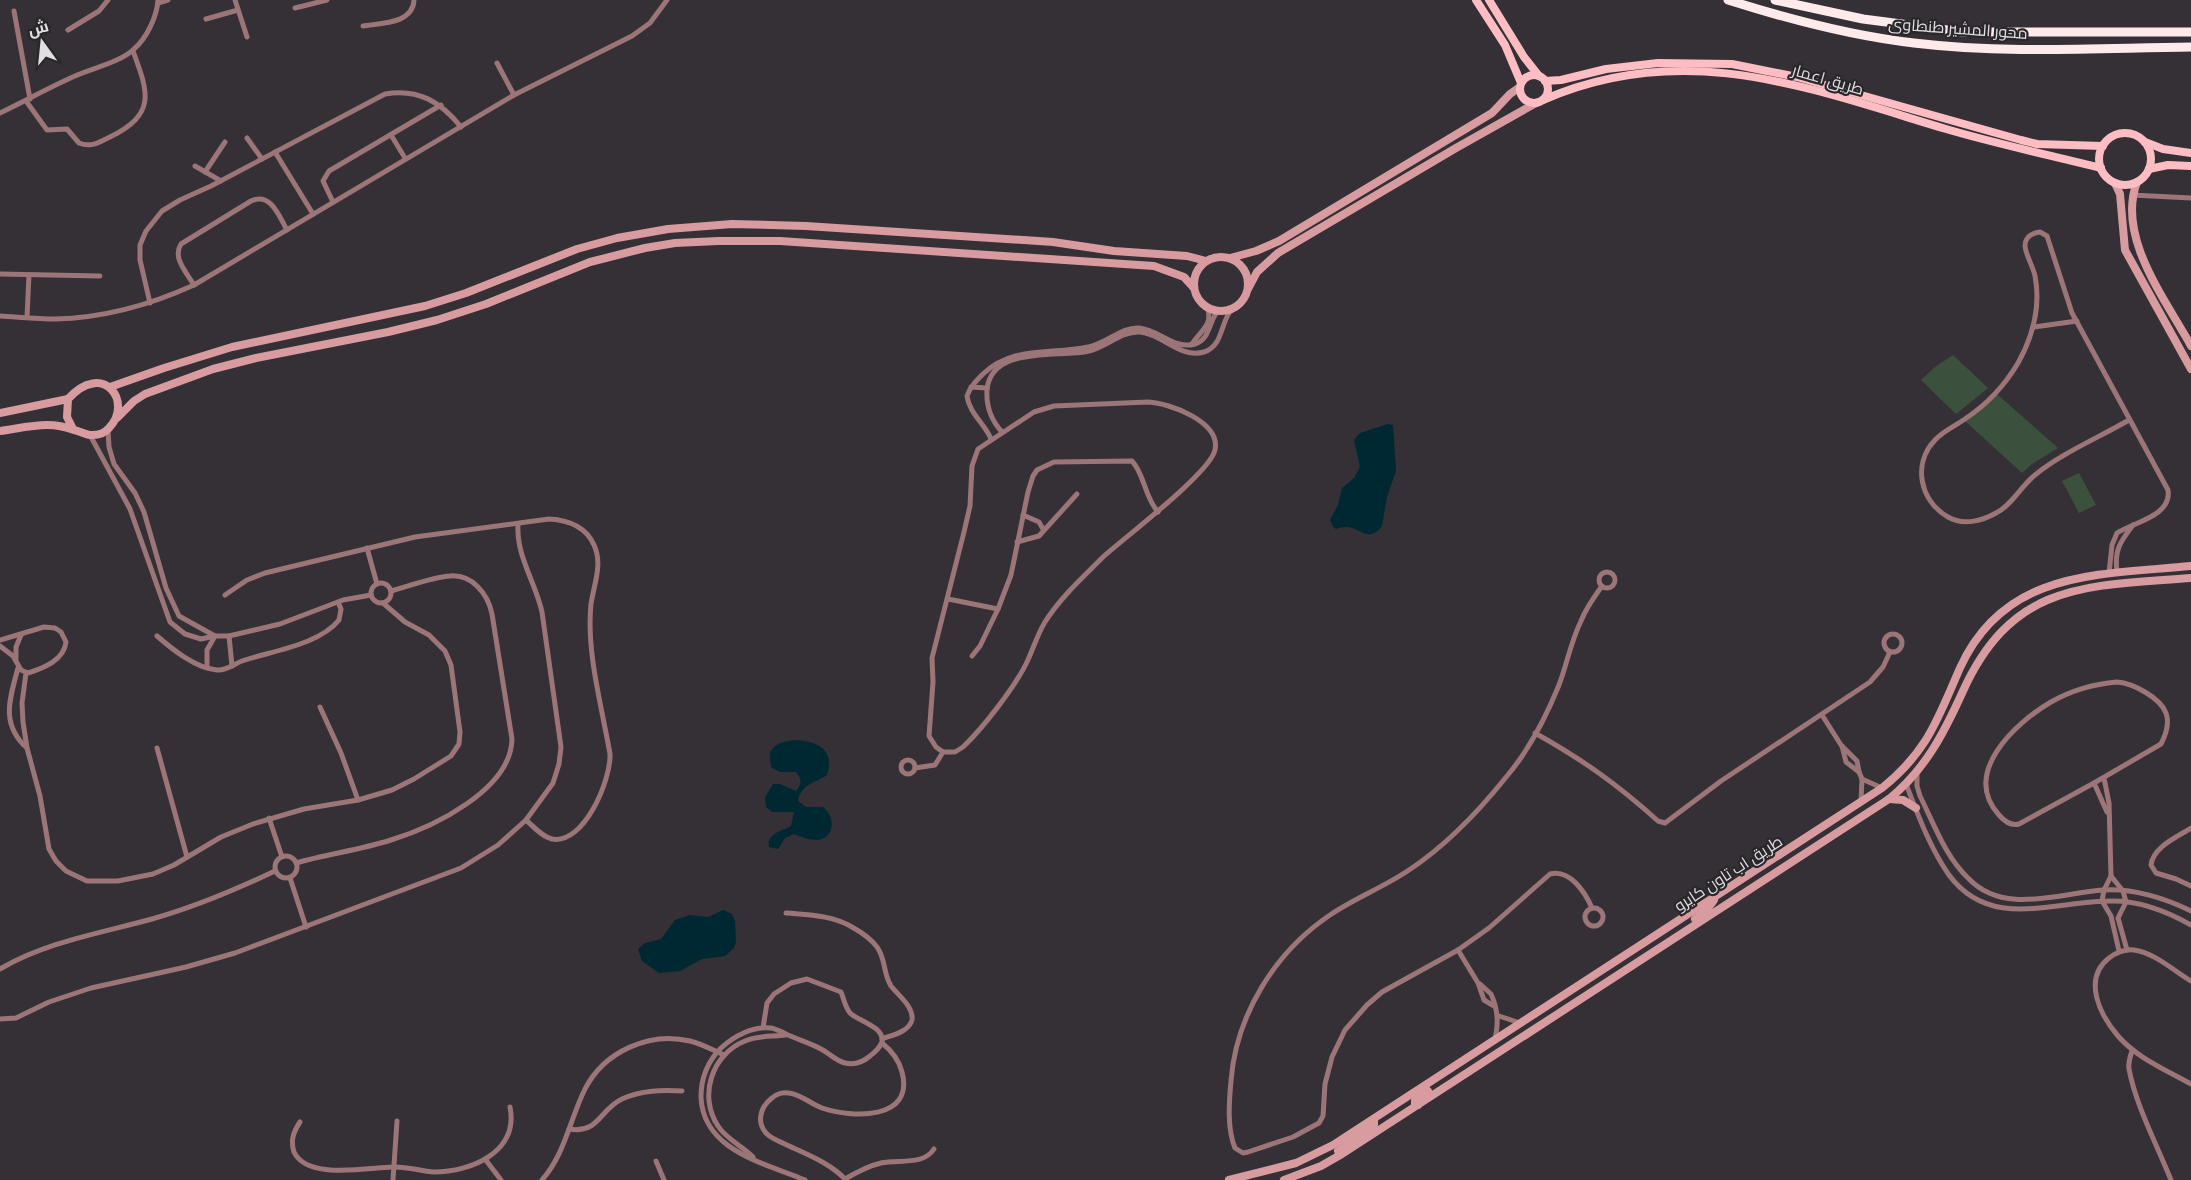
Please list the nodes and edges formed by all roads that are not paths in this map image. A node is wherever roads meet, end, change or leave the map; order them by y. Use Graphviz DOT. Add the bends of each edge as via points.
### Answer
graph roads {
  1 [pos="108,0"];
  2 [pos="168,0"];
  3 [pos="235,0"];
  4 [pos="327,0"];
  5 [pos="414,0"];
  6 [pos="667,0"];
  7 [pos="1476,0"];
  8 [pos="1489,0"];
  9 [pos="1728,0"];
  10 [pos="1775,0"];
  11 [pos="158,2"];
  12 [pos="295,8"];
  13 [pos="237,10"];
  14 [pos="14,11"];
  15 [pos="206,19"];
  16 [pos="363,27"];
  17 [pos="68,30"];
  18 [pos="2191,32"];
  19 [pos="247,37"];
  20 [pos="2191,46"];
  21 [pos="133,51"];
  22 [pos="497,63"];
  23 [pos="1542,78"];
  24 [pos="1520,85"];
  25 [pos="514,95"];
  26 [pos="28,100"];
  27 [pos="1539,101"];
  28 [pos="441,105"];
  29 [pos="0,113"];
  30 [pos="460,127"];
  31 [pos="391,135"];
  32 [pos="247,138"];
  33 [pos="225,142"];
  34 [pos="2145,142"];
  35 [pos="2103,146"];
  36 [pos="275,152"];
  37 [pos="2191,153"];
  38 [pos="405,158"];
  39 [pos="262,159"];
  40 [pos="195,166"];
  41 [pos="2191,166"];
  42 [pos="2101,168"];
  43 [pos="2149,169"];
  44 [pos="205,172"];
  45 [pos="221,181"];
  46 [pos="2137,182"];
  47 [pos="2115,183"];
  48 [pos="2120,195"];
  49 [pos="2132,195"];
  50 [pos="2191,198"];
  51 [pos="333,202"];
  52 [pos="313,214"];
  53 [pos="287,230"];
  54 [pos="962,236"];
  55 [pos="1064,243"];
  56 [pos="960,252"];
  57 [pos="1230,258"];
  58 [pos="1061,259"];
  59 [pos="1206,261"];
  60 [pos="0,274"];
  61 [pos="29,275"];
  62 [pos="100,276"];
  63 [pos="194,285"];
  64 [pos="1194,288"];
  65 [pos="1248,289"];
  66 [pos="150,303"];
  67 [pos="1208,308"];
  68 [pos="1233,308"];
  69 [pos="1218,311"];
  70 [pos="0,316"];
  71 [pos="27,317"];
  72 [pos="2077,321"];
  73 [pos="1209,327"];
  74 [pos="2034,327"];
  75 [pos="1192,344"];
  76 [pos="2191,346"];
  77 [pos="1197,353"];
  78 [pos="2191,369"];
  79 [pos="110,387"];
  80 [pos="971,387"];
  81 [pos="987,388"];
  82 [pos="68,399"];
  83 [pos="989,411"];
  84 [pos="0,413"];
  85 [pos="978,416"];
  86 [pos="117,418"];
  87 [pos="2129,420"];
  88 [pos="73,429"];
  89 [pos="108,430"];
  90 [pos="0,431"];
  91 [pos="1002,432"];
  92 [pos="90,435"];
  93 [pos="991,439"];
  94 [pos="1077,494"];
  95 [pos="1158,512"];
  96 [pos="1023,515"];
  97 [pos="518,524"];
  98 [pos="1043,529"];
  99 [pos="1017,542"];
  100 [pos="367,548"];
  101 [pos="158,556"];
  102 [pos="148,557"];
  103 [pos="2191,566"];
  104 [pos="2173,568"];
  105 [pos="2127,572"];
  106 [pos="2113,573"];
  107 [pos="2097,574"];
  108 [pos="2191,578"];
  109 [pos="2176,579"];
  110 [pos="2128,583"];
  111 [pos="377,584"];
  112 [pos="1602,586"];
  113 [pos="2098,586"];
  114 [pos="391,591"];
  115 [pos="225,595"];
  116 [pos="371,595"];
  117 [pos="948,599"];
  118 [pos="338,602"];
  119 [pos="383,603"];
  120 [pos="998,609"];
  121 [pos="179,616"];
  122 [pos="170,622"];
  123 [pos="21,635"];
  124 [pos="157,636"];
  125 [pos="215,636"];
  126 [pos="229,636"];
  127 [pos="0,640"];
  128 [pos="0,646"];
  129 [pos="1890,652"];
  130 [pos="972,656"];
  131 [pos="16,660"];
  132 [pos="232,666"];
  133 [pos="207,667"];
  134 [pos="18,668"];
  135 [pos="26,673"];
  136 [pos="320,707"];
  137 [pos="1822,715"];
  138 [pos="1535,733"];
  139 [pos="1925,744"];
  140 [pos="27,748"];
  141 [pos="157,748"];
  142 [pos="943,752"];
  143 [pos="915,768"];
  144 [pos="1918,772"];
  145 [pos="2104,778"];
  146 [pos="1862,779"];
  147 [pos="2094,783"];
  148 [pos="1906,784"];
  149 [pos="1882,788"];
  150 [pos="1889,799"];
  151 [pos="358,800"];
  152 [pos="1861,803"];
  153 [pos="1916,808"];
  154 [pos="1866,813"];
  155 [pos="269,818"];
  156 [pos="526,820"];
  157 [pos="2110,821"];
  158 [pos="2191,828"];
  159 [pos="187,857"];
  160 [pos="282,857"];
  161 [pos="296,863"];
  162 [pos="275,871"];
  163 [pos="2111,876"];
  164 [pos="290,878"];
  165 [pos="2191,886"];
  166 [pos="2104,890"];
  167 [pos="2122,891"];
  168 [pos="1716,896"];
  169 [pos="2102,901"];
  170 [pos="2126,902"];
  171 [pos="1592,908"];
  172 [pos="2191,911"];
  173 [pos="786,913"];
  174 [pos="1694,925"];
  175 [pos="2191,925"];
  176 [pos="306,927"];
  177 [pos="1636,949"];
  178 [pos="1458,950"];
  179 [pos="2127,950"];
  180 [pos="2119,951"];
  181 [pos="0,969"];
  182 [pos="1611,980"];
  183 [pos="2191,981"];
  184 [pos="1478,983"];
  185 [pos="1494,1006"];
  186 [pos="1499,1016"];
  187 [pos="0,1019"];
  188 [pos="1522,1023"];
  189 [pos="763,1028"];
  190 [pos="788,1035"];
  191 [pos="882,1041"];
  192 [pos="1495,1041"];
  193 [pos="2132,1051"];
  194 [pos="717,1052"];
  195 [pos="724,1055"];
  196 [pos="1441,1077"];
  197 [pos="2191,1084"];
  198 [pos="682,1091"];
  199 [pos="1418,1105"];
  200 [pos="510,1107"];
  201 [pos="1372,1120"];
  202 [pos="397,1121"];
  203 [pos="300,1122"];
  204 [pos="569,1129"];
  205 [pos="934,1149"];
  206 [pos="754,1158"];
  207 [pos="485,1160"];
  208 [pos="656,1161"];
  209 [pos="1321,1166"];
  210 [pos="394,1167"];
  211 [pos="1247,1178"];
  212 [pos="846,1179"];
  213 [pos="393,1180"];
  214 [pos="501,1180"];
  215 [pos="542,1180"];
  216 [pos="664,1180"];
  217 [pos="805,1180"];
  218 [pos="1229,1180"];
  219 [pos="1284,1180"];
  220 [pos="2171,1180"];
  1 -- 17 [label="street" via="99,11"];
  2 -- 11 [label="street"];
  3 -- 13 [label="street"];
  4 -- 12 [label="street"];
  5 -- 16 [label="street" via="406,17"];
  6 -- 25 [label="street" via="650,24 632,36"];
  7 -- 24 [label="main road" via="1505,45"];
  8 -- 23 [label="main road" via="1524,57"];
  9 -- 20 [label="highway, محور المشير طنطاوى" via="1857,35 1915,43 2005,49"];
  10 -- 18 [label="highway, محور المشير طنطاوى" via="1863,19 1963,32"];
  11 -- 21 [label="street" via="156,13"];
  13 -- 15 [label="street"];
  13 -- 19 [label="street"];
  14 -- 26 [label="street"];
  21 -- 26 [label="street"];
  21 -- 26 [label="street" via="144,86 141,114 128,127 92,145 79,143 67,129 47,130"];
  22 -- 25 [label="street"];
  23 -- 24 [label="main road" via="1531,75"];
  23 -- 27 [label="main road" via="1548,91"];
  23 -- 35 [label="main road, طريق اعمار" via="1562,80 1606,69 1658,63 1732,64 1797,77 2005,137 2037,144"];
  24 -- 27 [label="main road" via="1524,99"];
  24 -- 57 [label="street" via="1492,113 1279,241"];
  25 -- 30 [label="street"];
  26 -- 29 [label="street"];
  27 -- 42 [label="main road, طريق اعمار" via="1632,74 1684,70 1732,73 1795,85 1987,141"];
  27 -- 65 [label="street" via="1278,253 1257,273"];
  28 -- 30 [label="street"];
  28 -- 31 [label="street"];
  28 -- 36 [label="street" via="414,93 385,94"];
  30 -- 38 [label="street"];
  31 -- 38 [label="street"];
  31 -- 51 [label="street" via="326,174 324,185"];
  32 -- 39 [label="street"];
  33 -- 44 [label="street"];
  34 -- 35 [label="main road, طريق اعمار" via="2136,135 2121,133"];
  34 -- 37 [label="main road"];
  34 -- 43 [label="main road" via="2152,158"];
  35 -- 42 [label="main road"];
  36 -- 39 [label="street"];
  36 -- 52 [label="street"];
  38 -- 51 [label="street"];
  39 -- 45 [label="street"];
  40 -- 44 [label="street"];
  41 -- 43 [label="main road"];
  42 -- 47 [label="main road"];
  43 -- 46 [label="main road"];
  44 -- 45 [label="street"];
  45 -- 66 [label="street" via="171,205 146,231 140,245 140,260"];
  46 -- 47 [label="main road"];
  46 -- 49 [label="street"];
  47 -- 48 [label="street"];
  48 -- 49 [label="street"];
  48 -- 78 [label="street" via="2125,249"];
  49 -- 50 [label="street"];
  49 -- 76 [label="street" via="2135,238 2144,263"];
  51 -- 52 [label="street"];
  52 -- 53 [label="street"];
  53 -- 63 [label="street"];
  53 -- 63 [label="street" via="269,201 251,201 181,244 178,257"];
  54 -- 55 [label="street"];
  54 -- 56 [label="street"];
  54 -- 79 [label="street" via="755,224 642,233 577,249 446,300 232,347"];
  55 -- 58 [label="street"];
  55 -- 59 [label="street"];
  56 -- 58 [label="street"];
  56 -- 86 [label="street" via="760,240 645,248 572,268 437,320 256,358 192,376 140,397"];
  57 -- 59 [label="street" via="1220,256"];
  57 -- 65 [label="street" via="1246,273"];
  58 -- 64 [label="street" via="1165,269 1184,277"];
  59 -- 64 [label="street" via="1196,273"];
  60 -- 61 [label="street"];
  61 -- 62 [label="street"];
  61 -- 71 [label="street"];
  63 -- 66 [label="street"];
  64 -- 67 [label="street"];
  65 -- 68 [label="street"];
  66 -- 71 [label="street" via="82,318"];
  67 -- 69 [label="street"];
  67 -- 73 [label="street"];
  68 -- 69 [label="street"];
  68 -- 77 [label="street" via="1215,345"];
  69 -- 73 [label="street"];
  70 -- 71 [label="street"];
  72 -- 74 [label="street"];
  72 -- 74 [label="street" via="2047,236 2032,233 2025,247 2035,275"];
  72 -- 87 [label="street"];
  73 -- 75 [label="street"];
  74 -- 87 [label="street" via="2018,363 2001,387 1928,449 1921,477 1925,493 1939,511 1950,519 1973,522 2000,512 2036,474"];
  75 -- 77 [label="street"];
  75 -- 80 [label="street" via="1183,346 1152,331 1130,329 1088,347 1012,356 988,369"];
  77 -- 81 [label="street" via="1185,352 1149,334 1132,333 1088,351 1014,360 996,369"];
  79 -- 82 [label="street" via="89,383"];
  79 -- 86 [label="street" via="117,402"];
  80 -- 81 [label="street"];
  80 -- 85 [label="street" via="968,403"];
  81 -- 83 [label="street"];
  82 -- 84 [label="street"];
  82 -- 88 [label="street" via="67,417"];
  83 -- 85 [label="street"];
  83 -- 91 [label="street"];
  85 -- 93 [label="street"];
  86 -- 89 [label="street"];
  87 -- 106 [label="street" via="2169,498 2162,510 2134,524 2121,539"];
  88 -- 90 [label="street" via="46,425"];
  88 -- 92 [label="street"];
  89 -- 92 [label="street"];
  89 -- 101 [label="street" via="114,464 135,493"];
  91 -- 93 [label="street"];
  91 -- 95 [label="street" via="1034,412 1054,406 1160,402 1195,418 1214,435 1213,457"];
  92 -- 102 [label="street" via="130,509"];
  93 -- 117 [label="street" via="974,457 970,506"];
  94 -- 98 [label="street"];
  95 -- 96 [label="street" via="1135,464 1128,460 1054,462 1042,466 1033,476"];
  95 -- 142 [label="street" via="1104,557 1063,599 1037,635 1011,688 963,747"];
  96 -- 98 [label="street" via="1039,522"];
  96 -- 99 [label="street"];
  97 -- 100 [label="street" via="451,531"];
  97 -- 156 [label="street" via="519,549 542,612 561,747 553,783"];
  97 -- 156 [label="street" via="562,520 579,527 595,546 599,563 590,634 610,761 604,786 574,834 548,838"];
  98 -- 99 [label="street" via="1039,536"];
  99 -- 120 [label="street" via="1011,575"];
  100 -- 111 [label="street"];
  100 -- 115 [label="street" via="265,573"];
  101 -- 102 [label="street"];
  101 -- 121 [label="street" via="166,588"];
  102 -- 122 [label="street"];
  103 -- 104 [label="street, طريق اب تاون كايرو"];
  104 -- 105 [label="street, طريق اب تاون كايرو"];
  104 -- 109 [label="street"];
  105 -- 106 [label="street, طريق اب تاون كايرو"];
  105 -- 110 [label="street"];
  106 -- 107 [label="street, طريق اب تاون كايرو"];
  107 -- 113 [label="street"];
  107 -- 139 [label="street, طريق اب تاون كايرو" via="2052,584 2024,597 1984,630 1966,656"];
  108 -- 109 [label="street, طريق اب تاون كايرو"];
  109 -- 110 [label="street, طريق اب تاون كايرو"];
  110 -- 113 [label="street, طريق اب تاون كايرو"];
  111 -- 114 [label="street" via="384,584"];
  111 -- 116 [label="street"];
  112 -- 138 [label="street" via="1580,622 1556,692"];
  113 -- 144 [label="street, طريق اب تاون كايرو" via="2072,590 2039,604 2006,626 1971,672 1936,746"];
  114 -- 119 [label="street" via="390,599"];
  114 -- 161 [label="street" via="449,575 472,582 485,595 492,614 512,739 509,759 481,792 426,827 388,841"];
  116 -- 118 [label="street"];
  116 -- 119 [label="street" via="376,602"];
  117 -- 120 [label="street"];
  117 -- 142 [label="street" via="932,658 928,731 930,740"];
  118 -- 126 [label="street" via="280,624"];
  118 -- 132 [label="street" via="341,616 329,628 288,649"];
  119 -- 151 [label="street" via="445,651 452,673 460,740 451,756 414,779"];
  120 -- 130 [label="street"];
  121 -- 122 [label="street"];
  121 -- 125 [label="street"];
  122 -- 125 [label="street" via="193,637"];
  123 -- 127 [label="street"];
  123 -- 131 [label="street"];
  123 -- 135 [label="street" via="48,627 66,638 61,656"];
  124 -- 133 [label="street" via="180,654"];
  125 -- 126 [label="street"];
  125 -- 133 [label="street" via="207,650"];
  126 -- 132 [label="street"];
  128 -- 131 [label="street"];
  129 -- 137 [label="street" via="1874,679"];
  131 -- 134 [label="street"];
  132 -- 133 [label="street" via="221,670"];
  134 -- 135 [label="street"];
  134 -- 140 [label="street" via="9,700 9,719 15,735"];
  135 -- 140 [label="street" via="22,703"];
  136 -- 151 [label="street"];
  137 -- 138 [label="street" via="1665,823 1597,770"];
  137 -- 146 [label="street" via="1841,745 1846,762"];
  138 -- 178 [label="street" via="1485,803 1447,840 1411,869 1324,919 1280,960 1263,984 1238,1041 1229,1099 1235,1149 1248,1152 1316,1126 1323,1116 1332,1057 1357,1014 1382,992"];
  139 -- 148 [label="street"];
  139 -- 149 [label="street, طريق اب تاون كايرو" via="1899,775"];
  140 -- 159 [label="street" via="50,849 66,871 87,881 118,881 153,874"];
  141 -- 159 [label="street"];
  142 -- 143 [label="street" via="935,765"];
  144 -- 148 [label="street, طريق اب تاون كايرو"];
  144 -- 166 [label="street" via="1920,796 1946,850 1970,881 1984,890 2022,900"];
  145 -- 147 [label="street"];
  145 -- 147 [label="street" via="2152,751 2164,737 2168,718 2161,702 2127,683 2090,686 2037,711 1992,758 1985,783 1997,813 2014,825"];
  145 -- 157 [label="street"];
  146 -- 149 [label="street"];
  146 -- 152 [label="street"];
  147 -- 157 [label="street"];
  148 -- 150 [label="street, طريق اب تاون كايرو"];
  148 -- 153 [label="street"];
  149 -- 152 [label="street, طريق اب تاون كايرو"];
  150 -- 153 [label="street" via="1903,800"];
  150 -- 154 [label="street, طريق اب تاون كايرو"];
  151 -- 155 [label="street"];
  152 -- 154 [label="street" via="1858,810"];
  152 -- 168 [label="street, طريق اب تاون كايرو"];
  153 -- 169 [label="street" via="1950,877 1976,898 2000,908 2028,910"];
  154 -- 174 [label="street, طريق اب تاون كايرو"];
  155 -- 159 [label="street" via="221,837"];
  155 -- 160 [label="street"];
  156 -- 176 [label="street" via="498,845 462,867"];
  157 -- 163 [label="street"];
  158 -- 165 [label="street" via="2158,849 2151,865 2156,873"];
  160 -- 161 [label="street" via="290,857"];
  160 -- 162 [label="street" via="276,862"];
  161 -- 164 [label="street" via="296,872"];
  162 -- 164 [label="street"];
  162 -- 181 [label="street" via="190,907 70,940"];
  163 -- 166 [label="street"];
  163 -- 167 [label="street"];
  164 -- 176 [label="street"];
  166 -- 167 [label="street"];
  166 -- 169 [label="street"];
  167 -- 170 [label="street"];
  167 -- 172 [label="street" via="2163,899"];
  168 -- 174 [label="street" via="1692,922"];
  168 -- 177 [label="street, طريق اب تاون كايرو"];
  169 -- 170 [label="street"];
  169 -- 180 [label="street" via="2111,916"];
  170 -- 175 [label="street"];
  170 -- 179 [label="street" via="2118,918"];
  171 -- 178 [label="street" via="1568,877 1563,873 1550,874"];
  173 -- 191 [label="street" via="835,919 859,931 876,946 884,960 888,981 912,1014 907,1028"];
  174 -- 182 [label="street, طريق اب تاون كايرو"];
  176 -- 187 [label="street" via="211,960 77,992 15,1018"];
  177 -- 182 [label="street" via="1640,954"];
  177 -- 188 [label="street, طريق اب تاون كايرو"];
  178 -- 184 [label="street"];
  179 -- 180 [label="street"];
  179 -- 183 [label="street" via="2144,953"];
  180 -- 193 [label="street" via="2099,970 2096,992 2106,1019"];
  182 -- 199 [label="street, طريق اب تاون كايرو"];
  184 -- 185 [label="street" via="1491,994"];
  184 -- 185 [label="street" via="1484,1000"];
  185 -- 186 [label="street"];
  186 -- 188 [label="street"];
  186 -- 192 [label="street"];
  188 -- 192 [label="street, طريق اب تاون كايرو"];
  189 -- 190 [label="street"];
  189 -- 191 [label="street" via="767,1002 774,994 796,980 807,979 841,992 849,1011 878,1030"];
  189 -- 194 [label="street" via="742,1033"];
  190 -- 191 [label="street" via="852,1064 865,1060"];
  190 -- 195 [label="street" via="746,1040"];
  191 -- 212 [label="street" via="895,1056 905,1082 902,1096 893,1106 873,1113 847,1114 782,1093 769,1100 761,1112 762,1126 771,1137 831,1166"];
  192 -- 196 [label="street, طريق اب تاون كايرو"];
  193 -- 197 [label="street"];
  193 -- 220 [label="street" via="2129,1068 2138,1098"];
  194 -- 195 [label="street"];
  194 -- 204 [label="street" via="688,1041 666,1039 643,1042 620,1052 593,1077"];
  194 -- 206 [label="street" via="702,1086 703,1111 724,1143"];
  195 -- 206 [label="street" via="711,1077 712,1115 727,1136"];
  196 -- 199 [label="street" via="1414,1100"];
  196 -- 201 [label="street, طريق اب تاون كايرو"];
  198 -- 204 [label="street" via="655,1090 630,1095 612,1105 590,1128"];
  199 -- 209 [label="street, طريق اب تاون كايرو"];
  200 -- 207 [label="street" via="508,1137"];
  201 -- 209 [label="street" via="1374,1125"];
  201 -- 211 [label="street, طريق اب تاون كايرو" via="1314,1156"];
  202 -- 210 [label="street"];
  203 -- 210 [label="street" via="292,1139 303,1165 335,1173"];
  204 -- 215 [label="street" via="557,1159"];
  205 -- 212 [label="street" via="921,1160 883,1162"];
  206 -- 217 [label="street"];
  207 -- 210 [label="street" via="443,1171"];
  207 -- 214 [label="street"];
  208 -- 216 [label="street"];
  209 -- 219 [label="street, طريق اب تاون كايرو"];
  210 -- 213 [label="street"];
  211 -- 218 [label="street, طريق اب تاون كايرو"];
}
